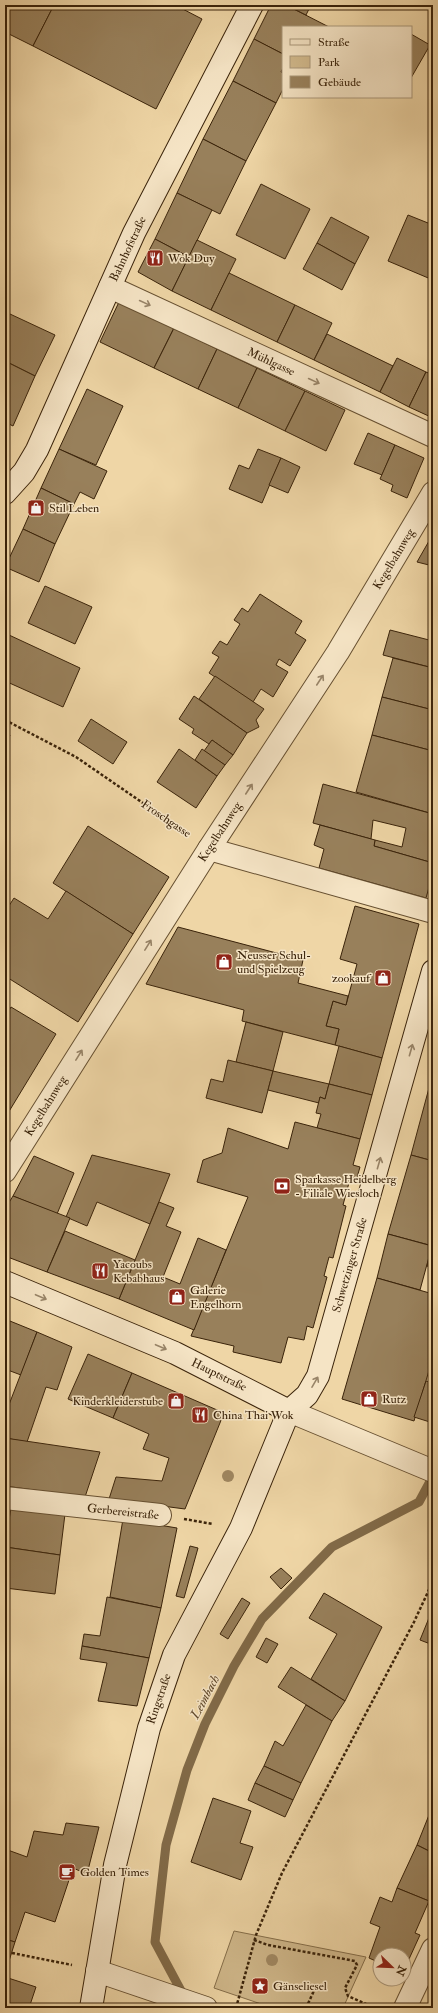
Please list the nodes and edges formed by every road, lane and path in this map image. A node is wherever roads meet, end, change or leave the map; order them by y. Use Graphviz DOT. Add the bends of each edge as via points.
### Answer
graph roads {
  1 [pos="252,5"];
  2 [pos="110,287"];
  3 [pos="433,436"];
  4 [pos="5,493"];
  5 [pos="433,493"];
  6 [pos="5,720"];
  7 [pos="209,849"];
  8 [pos="433,912"];
  9 [pos="433,971"];
  10 [pos="5,1170"];
  11 [pos="5,1282"];
  12 [pos="289,1411"];
  13 [pos="433,1471"];
  14 [pos="5,1498"];
  15 [pos="160,1515"];
  16 [pos="241,1528"];
  17 [pos="433,1581"];
  18 [pos="254,1940"];
  19 [pos="433,1949"];
  20 [pos="12,1953"];
  21 [pos="97,1970"];
  22 [pos="317,1984"];
  23 [pos="91,2008"];
  24 [pos="206,2008"];
  25 [pos="236,2008"];
  26 [pos="306,2008"];
  27 [pos="375,2008"];
  28 [pos="405,2008"];
  1 -- 2 [label="street, Bahnhofstraße" via="134,233"];
  2 -- 3 [label="street, Mühlgasse, one-way"];
  2 -- 4 [label="street, Bahnhofstraße" via="37,450 24,472"];
  7 -- 5 [label="street, Kegelbahnweg, one-way" via="338,652"];
  6 -- 7 [label="path, Froschgasse" via="76,757"];
  7 -- 8 [label="street"];
  10 -- 7 [label="street, Kegelbahnweg, one-way"];
  12 -- 9 [label="street, Schwetzinger Straße, one-way" via="307,1395 318,1376"];
  11 -- 12 [label="street, Hauptstraße, one-way" via="175,1353"];
  12 -- 13 [label="street, Hauptstraße"];
  12 -- 16 [label="street, Ringstraße"];
  14 -- 15 [label="street, Gerbereistraße"];
  15 -- 16 [label="path, Gerbereistraße"];
  16 -- 21 [label="street, Ringstraße" via="174,1655 149,1728 115,1865"];
  17 -- 18 [label="path" via="282,1874"];
  18 -- 25 [label="path"];
  18 -- 27 [label="path" via="268,1945 355,1961 357,1964 345,1988 348,1996"];
  19 -- 28 [label="street"];
  20 -- 21 [label="path"];
  21 -- 23 [label="street, Ringstraße"];
  21 -- 24 [label="street"];
  22 -- 26 [label="path"];
}
